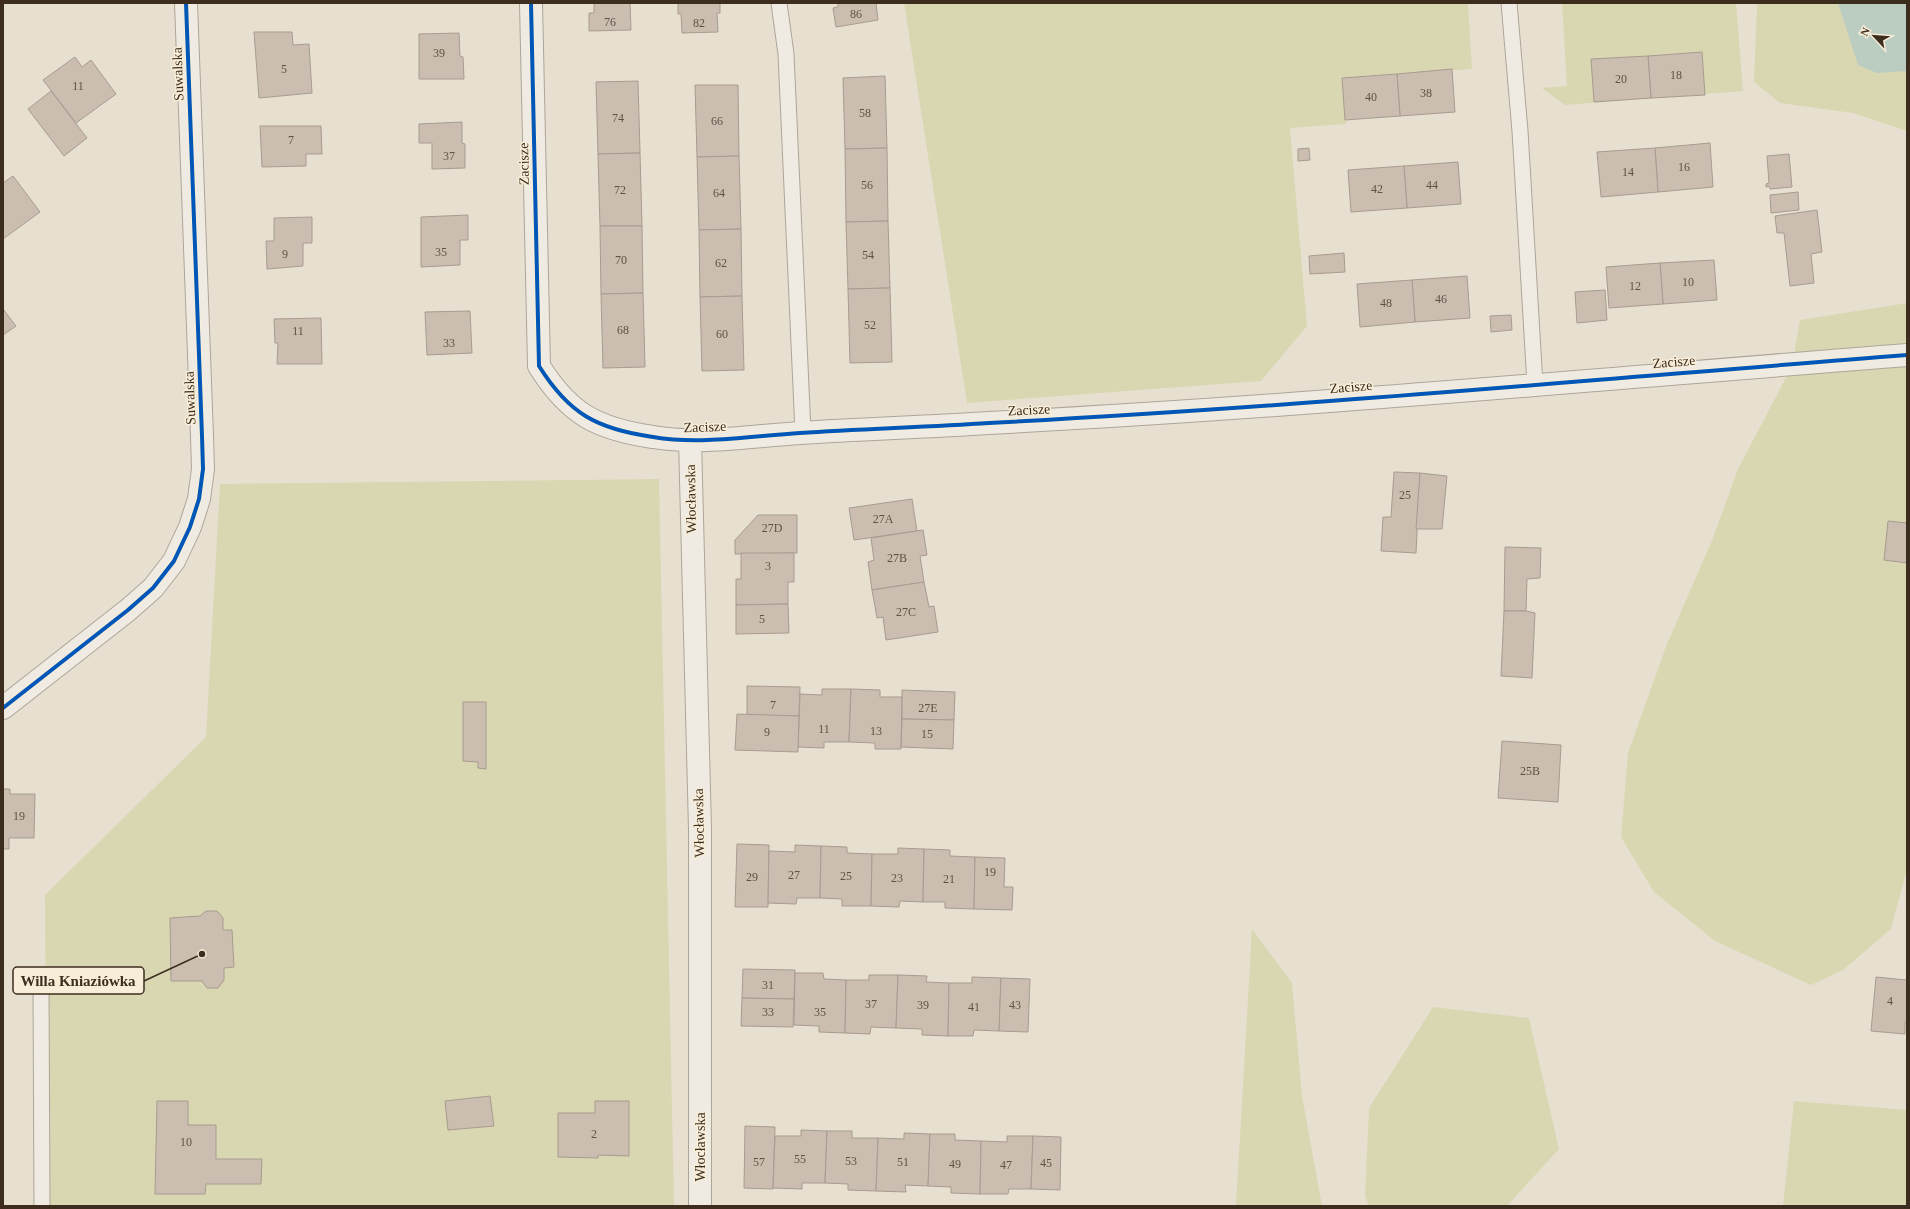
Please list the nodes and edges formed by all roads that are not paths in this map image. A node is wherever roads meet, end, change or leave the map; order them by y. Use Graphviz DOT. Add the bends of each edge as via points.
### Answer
graph roads {
  1 [pos="186,3"];
  2 [pos="531,3"];
  3 [pos="779,3"];
  4 [pos="1509,3"];
  5 [pos="1907,355"];
  6 [pos="1535,385"];
  7 [pos="803,432"];
  8 [pos="690,440"];
  9 [pos="3,708"];
  10 [pos="40,990"];
  11 [pos="42,1206"];
  12 [pos="700,1206"];
  1 -- 9 [label="street, Suwalska" via="203,469 199,500 174,561 153,588"];
  2 -- 8 [label="street, Zacisze" via="540,366 553,388 572,408 595,422 619,431 656,438"];
  3 -- 7 [label="lane" via="786,54"];
  4 -- 6 [label="lane" via="1520,132"];
  5 -- 6 [label="street, Zacisze"];
  6 -- 7 [label="street, Zacisze" via="1186,413"];
  7 -- 8 [label="street, Zacisze"];
  8 -- 12 [label="street, Włocławska" via="700,829"];
  10 -- 11 [label="lane"];
}
